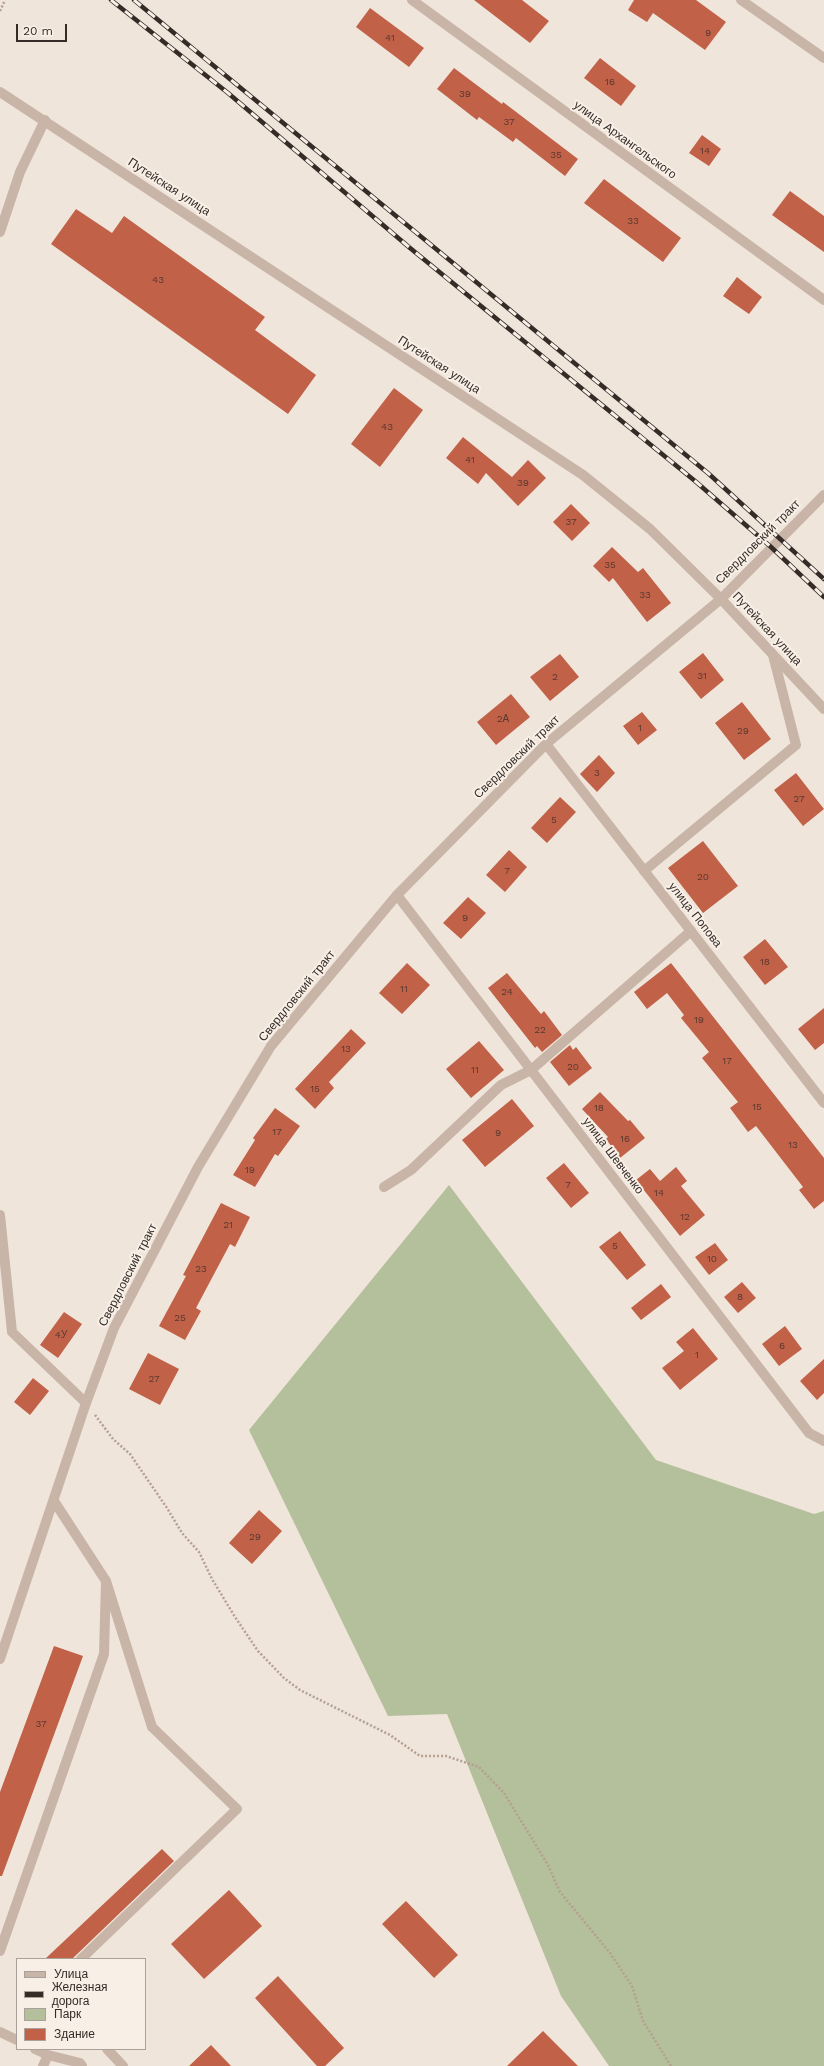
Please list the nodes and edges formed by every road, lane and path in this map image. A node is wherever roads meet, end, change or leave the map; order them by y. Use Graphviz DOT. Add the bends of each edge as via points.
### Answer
graph roads {
  1 [pos="5,0"];
  2 [pos="412,0"];
  3 [pos="741,0"];
  4 [pos="0,11"];
  5 [pos="824,58"];
  6 [pos="0,92"];
  7 [pos="45,120"];
  8 [pos="0,232"];
  9 [pos="824,300"];
  10 [pos="824,495"];
  11 [pos="721,599"];
  12 [pos="773,655"];
  13 [pos="824,709"];
  14 [pos="546,744"];
  15 [pos="644,871"];
  16 [pos="397,895"];
  17 [pos="691,930"];
  18 [pos="531,1070"];
  19 [pos="824,1102"];
  20 [pos="384,1187"];
  21 [pos="0,1215"];
  22 [pos="86,1403"];
  23 [pos="824,1442"];
  24 [pos="54,1501"];
  25 [pos="106,1581"];
  26 [pos="0,1659"];
  27 [pos="0,1951"];
  28 [pos="82,1958"];
  29 [pos="0,2032"];
  30 [pos="15,2037"];
  31 [pos="37,2050"];
  32 [pos="108,2050"];
  33 [pos="48,2055"];
  34 [pos="43,2066"];
  35 [pos="82,2066"];
  36 [pos="123,2066"];
  37 [pos="671,2066"];
  1 -- 4 [label="path"];
  2 -- 9 [label="street, улица Архангельского"];
  3 -- 5 [label="street"];
  6 -- 7 [label="street, Путейская улица"];
  7 -- 8 [label="street" via="20,172"];
  7 -- 11 [label="street, Путейская улица" via="583,475 650,529"];
  10 -- 11 [label="street, Свердловский тракт"];
  11 -- 12 [label="street, Путейская улица"];
  11 -- 14 [label="street, Свердловский тракт"];
  12 -- 13 [label="street, Путейская улица"];
  12 -- 15 [label="street" via="796,746"];
  14 -- 15 [label="street, улица Попова"];
  14 -- 16 [label="street, Свердловский тракт"];
  15 -- 17 [label="street, улица Попова"];
  16 -- 18 [label="street, улица Шевченко"];
  16 -- 22 [label="street, Свердловский тракт" via="267,1053 198,1167 118,1321"];
  17 -- 18 [label="street"];
  17 -- 19 [label="street, улица Попова"];
  18 -- 20 [label="street" via="501,1084 411,1170"];
  18 -- 23 [label="street, улица Шевченко" via="809,1433"];
  21 -- 22 [label="street" via="12,1332"];
  22 -- 24 [label="street, Свердловский тракт"];
  22 -- 37 [label="path" via="113,1440 130,1454 168,1508 182,1533 199,1552 212,1579 258,1651 284,1678 300,1690 390,1735 420,1756 446,1756 479,1767 504,1793 548,1865 560,1892 610,1953 632,1986 643,2020"];
  24 -- 25 [label="street"];
  24 -- 26 [label="street, Свердловский тракт"];
  25 -- 27 [label="street" via="104,1654"];
  25 -- 28 [label="street" via="152,1727 237,1809"];
  29 -- 30 [label="street"];
  31 -- 33 [label="street"];
  32 -- 36 [label="street"];
  33 -- 34 [label="street"];
  33 -- 35 [label="street"];
}
